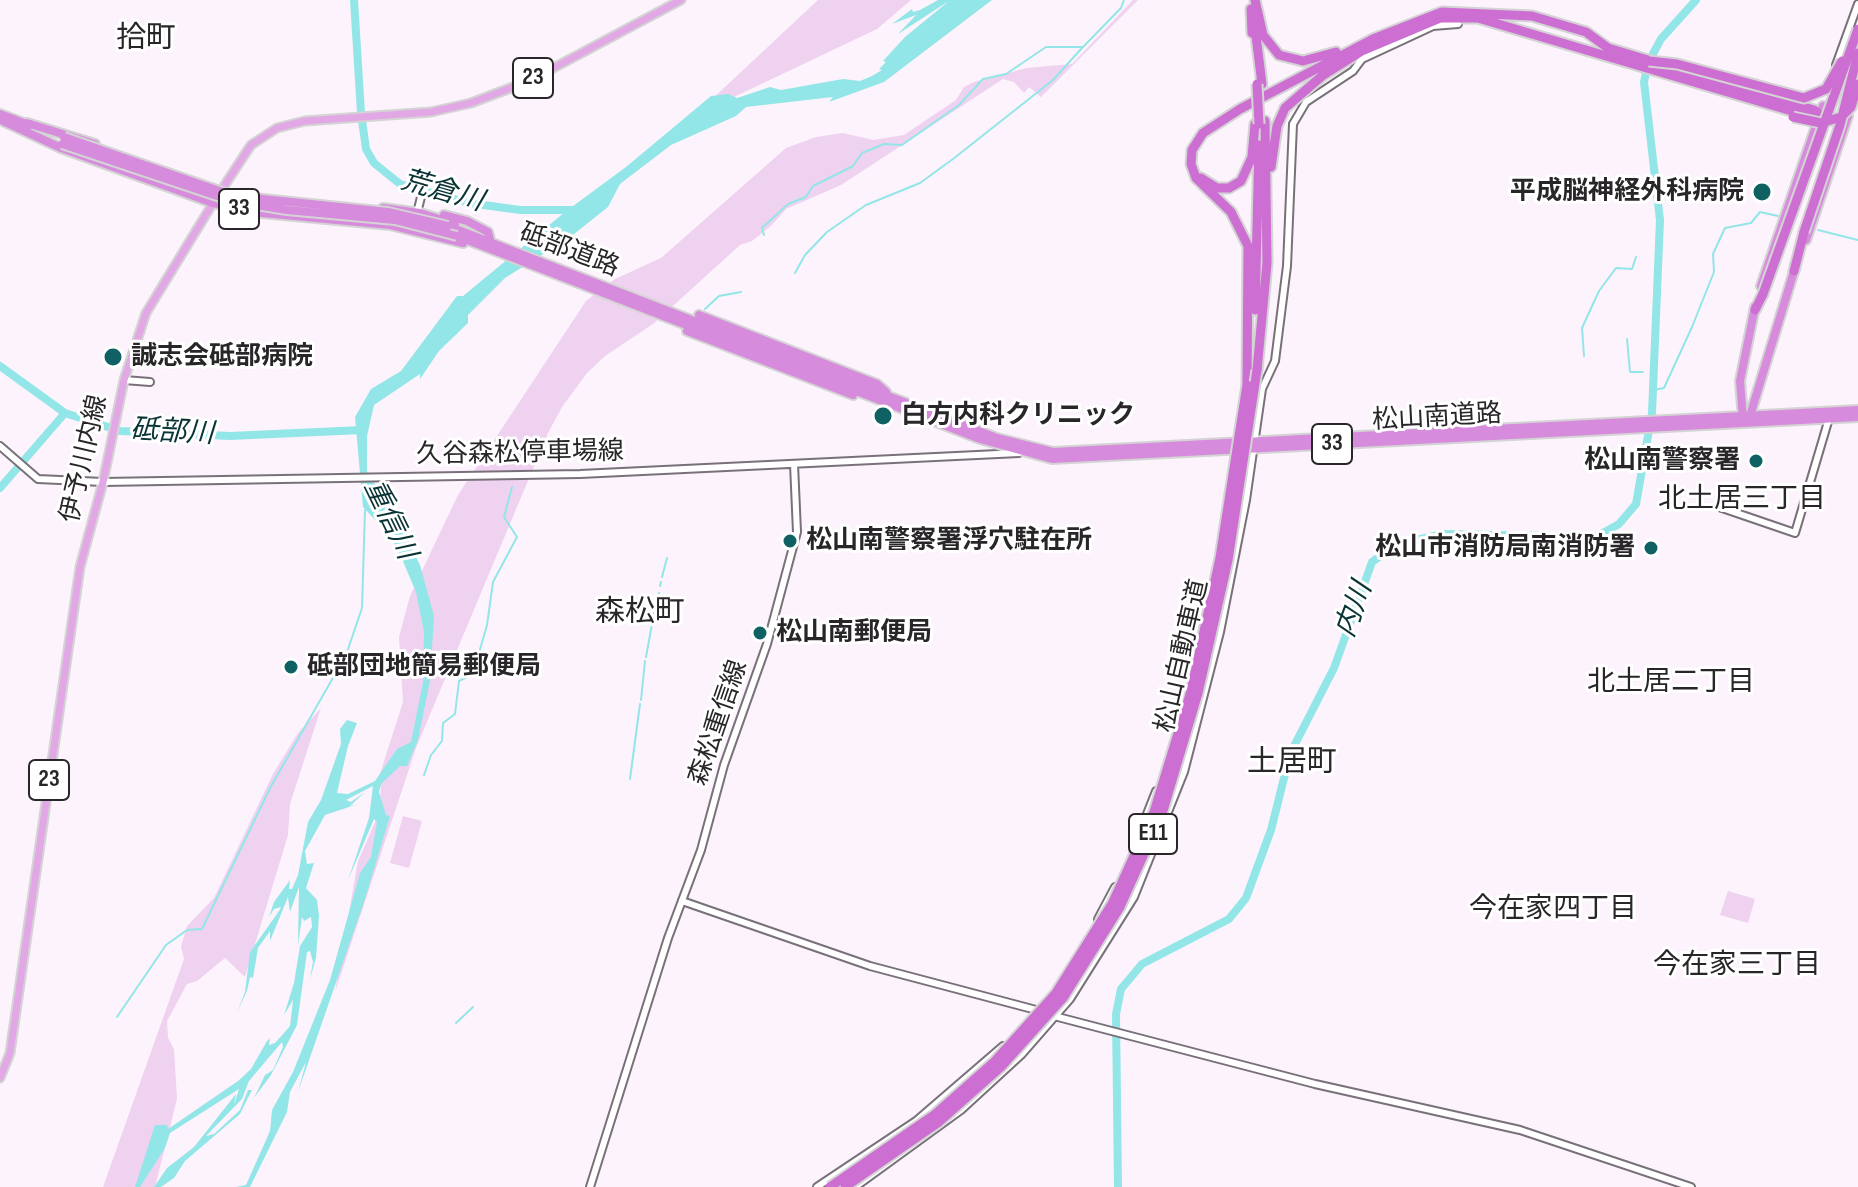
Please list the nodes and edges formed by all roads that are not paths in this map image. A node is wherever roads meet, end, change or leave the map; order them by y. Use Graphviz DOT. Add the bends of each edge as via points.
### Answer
graph roads {
  1 [pos="681,0"];
  2 [pos="1252,3"];
  3 [pos="1858,4"];
  4 [pos="1486,17"];
  5 [pos="1858,17"];
  6 [pos="1458,24"];
  7 [pos="1858,29"];
  8 [pos="1846,39"];
  9 [pos="1858,42"];
  10 [pos="1858,53"];
  11 [pos="1344,55"];
  12 [pos="1642,64"];
  13 [pos="1858,86"];
  14 [pos="1821,110"];
  15 [pos="1,118"];
  16 [pos="1847,118"];
  17 [pos="27,123"];
  18 [pos="1260,123"];
  19 [pos="63,140"];
  20 [pos="1806,154"];
  21 [pos="143,162"];
  22 [pos="1833,163"];
  23 [pos="1800,172"];
  24 [pos="137,177"];
  25 [pos="1827,181"];
  26 [pos="222,190"];
  27 [pos="422,193"];
  28 [pos="1268,197"];
  29 [pos="213,203"];
  30 [pos="421,211"];
  31 [pos="449,221"];
  32 [pos="491,243"];
  33 [pos="1794,271"];
  34 [pos="1755,310"];
  35 [pos="699,315"];
  36 [pos="687,331"];
  37 [pos="1251,369"];
  38 [pos="821,372"];
  39 [pos="124,381"];
  40 [pos="150,382"];
  41 [pos="888,400"];
  42 [pos="1858,410"];
  43 [pos="1830,415"];
  44 [pos="1858,417"];
  45 [pos="1746,418"];
  46 [pos="981,436"];
  47 [pos="1254,444"];
  48 [pos="0,446"];
  49 [pos="1020,449"];
  50 [pos="974,456"];
  51 [pos="794,464"];
  52 [pos="103,482"];
  53 [pos="1719,507"];
  54 [pos="1179,715"];
  55 [pos="682,901"];
  56 [pos="1036,1010"];
  57 [pos="1057,1016"];
  58 [pos="0,1078"];
  59 [pos="590,1187"];
  60 [pos="817,1187"];
  61 [pos="830,1187"];
  62 [pos="845,1187"];
  63 [pos="855,1187"];
  64 [pos="1691,1187"];
  1 -- 26 [label="main road, 伊予川内線 / 23" via="507,91 452,108 305,121 271,131 251,145"];
  2 -- 11 [label="highway" via="1263,35 1279,55 1303,61"];
  2 -- 18 [label="highway, bridge"];
  3 -- 8 [label="street"];
  4 -- 11 [label="highway" via="1440,18"];
  4 -- 11 [label="highway" via="1442,12"];
  4 -- 12 [label="highway"];
  4 -- 12 [label="highway" via="1532,16 1586,32"];
  5 -- 12 [label="highway, bridge" via="1833,81 1804,98 1677,64"];
  6 -- 47 [label="street" via="1433,26 1362,59 1297,115 1290,137 1287,266 1275,361 1262,389"];
  7 -- 34 [label="highway, bridge"];
  8 -- 9 [label="street"];
  8 -- 14 [label="street"];
  10 -- 33 [label="highway, bridge"];
  11 -- 18 [label="highway" via="1212,131 1195,159 1204,182 1229,188 1244,177"];
  11 -- 28 [label="highway" via="1285,108 1277,126"];
  11 -- 37 [label="highway" via="1209,128 1192,150 1196,178 1231,212 1246,238"];
  12 -- 13 [label="highway, bridge" via="1821,123 1847,113"];
  12 -- 14 [label="highway, bridge" via="1812,117"];
  13 -- 16 [label="street"];
  14 -- 16 [label="highway"];
  14 -- 20 [label="highway"];
  15 -- 17 [label="highway, 砥部道路 / 33"];
  15 -- 19 [label="highway, 砥部道路 / 33"];
  15 -- 24 [label="highway, 33"];
  16 -- 22 [label="highway"];
  17 -- 19 [label="highway, 砥部道路 / 33"];
  17 -- 21 [label="highway, 33"];
  18 -- 28 [label="highway, 松山自動車道 / E11"];
  18 -- 37 [label="highway, 松山自動車道 / E11"];
  19 -- 31 [label="highway, 砥部道路 / 33, bridge" via="234,196"];
  19 -- 32 [label="highway, 砥部道路 / 33, bridge" via="232,201 395,220"];
  20 -- 22 [label="highway"];
  20 -- 23 [label="highway"];
  21 -- 24 [label="highway"];
  21 -- 26 [label="highway, 33"];
  22 -- 25 [label="highway"];
  23 -- 25 [label="highway"];
  23 -- 34 [label="highway"];
  24 -- 29 [label="highway, 33"];
  25 -- 33 [label="highway"];
  26 -- 29 [label="main road, 伊予川内線 / 23"];
  26 -- 30 [label="highway, 33" via="291,202"];
  27 -- 30 [label="street"];
  28 -- 37 [label="highway, 松山自動車道 / E11" via="1267,263"];
  29 -- 32 [label="highway, 33" via="262,213 390,224"];
  29 -- 39 [label="main road, 伊予川内線 / 23" via="146,313"];
  30 -- 31 [label="highway, 33"];
  31 -- 32 [label="highway, 砥部道路 / 33"];
  31 -- 32 [label="highway, 33" via="471,228"];
  32 -- 38 [label="highway, 砥部道路 / 33"];
  32 -- 38 [label="highway, 砥部道路 / 33"];
  33 -- 45 [label="highway"];
  34 -- 45 [label="highway" via="1740,381"];
  35 -- 41 [label="highway" via="877,384"];
  36 -- 41 [label="highway" via="869,401"];
  37 -- 61 [label="highway, 松山自動車道 / E11, bridge" via="1220,558 1191,691 1154,812 1112,904 1064,983 995,1061 934,1115"];
  37 -- 62 [label="highway, 松山自動車道 / E11, bridge" via="1228,560 1198,693 1162,814 1120,907 1063,998 1001,1067 939,1122"];
  38 -- 41 [label="highway, 砥部道路 / 33"];
  39 -- 40 [label="street"];
  39 -- 52 [label="main road, 伊予川内線 / 23"];
  41 -- 46 [label="highway, 砥部道路 / 33"];
  42 -- 43 [label="highway, 松山南道路 / 33"];
  43 -- 44 [label="highway, 松山南道路 / 33"];
  43 -- 45 [label="highway, 松山南道路 / 33"];
  43 -- 53 [label="street" via="1795,533"];
  45 -- 47 [label="highway, 松山南道路 / 33"];
  46 -- 49 [label="highway, 砥部道路 / 33"];
  46 -- 50 [label="street"];
  47 -- 49 [label="highway, 松山南道路 / 33" via="1069,453"];
  47 -- 57 [label="street" via="1220,632 1184,772 1134,897"];
  48 -- 52 [label="street, 久谷森松停車場線" via="36,478"];
  49 -- 50 [label="street"];
  50 -- 51 [label="street"];
  51 -- 52 [label="street, 久谷森松停車場線" via="577,474"];
  51 -- 55 [label="street, 森松重信線" via="797,532 764,652"];
  52 -- 58 [label="main road, 伊予川内線 / 23" via="80,567 10,1053"];
  54 -- 56 [label="street" via="1132,852 1067,971"];
  55 -- 56 [label="street" via="870,966"];
  55 -- 59 [label="street, 森松重信線"];
  56 -- 57 [label="street"];
  56 -- 60 [label="street" via="944,1098"];
  57 -- 63 [label="street" via="961,1110"];
  57 -- 64 [label="street" via="1315,1084 1520,1130"];
}
